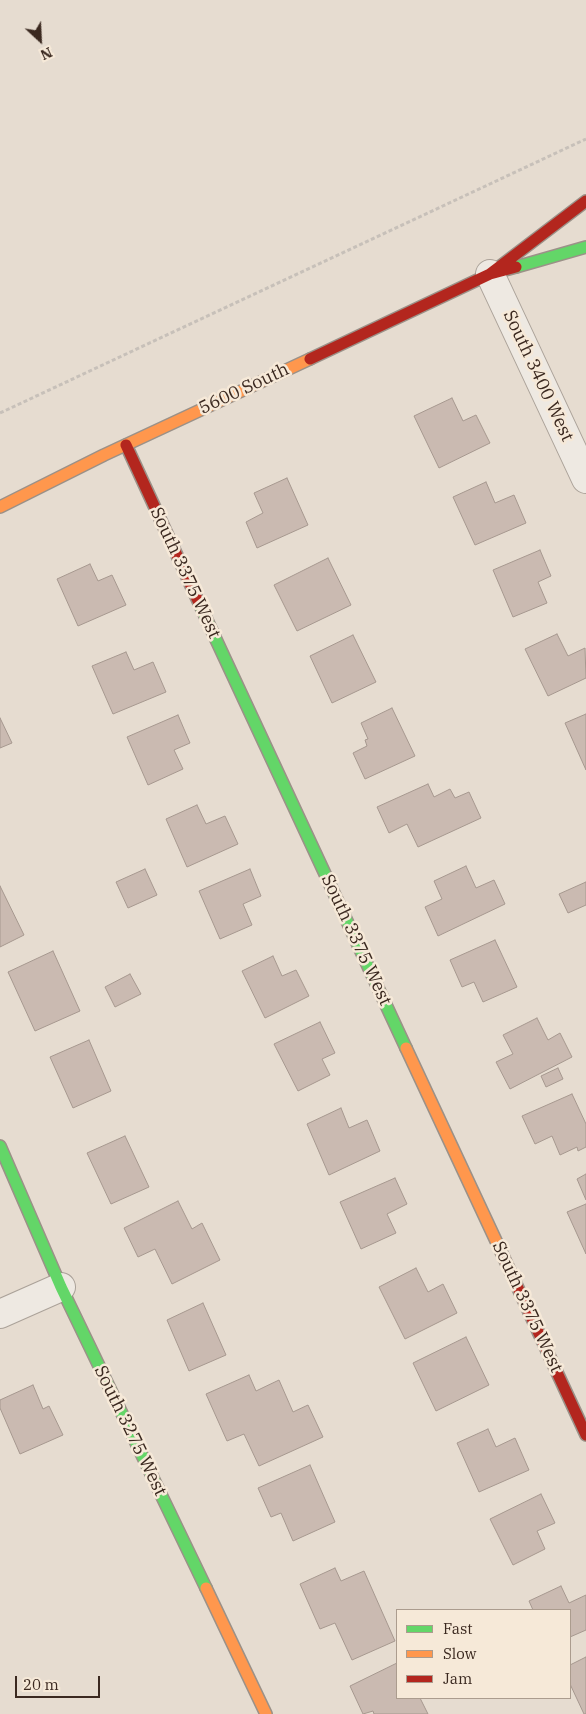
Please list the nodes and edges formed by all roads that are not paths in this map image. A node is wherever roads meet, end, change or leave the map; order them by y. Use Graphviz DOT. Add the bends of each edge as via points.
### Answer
graph roads {
  1 [pos="586,201"];
  2 [pos="586,247"];
  3 [pos="490,274"];
  4 [pos="126,445"];
  5 [pos="586,479"];
  6 [pos="0,507"];
  7 [pos="0,1146"];
  8 [pos="61,1287"];
  9 [pos="0,1314"];
  10 [pos="586,1435"];
  11 [pos="266,1714"];
  1 -- 3 [label="street, 5600 South"];
  2 -- 3 [label="street, 5600 South"];
  3 -- 4 [label="street, 5600 South"];
  3 -- 5 [label="street, South 3400 West"];
  4 -- 6 [label="street, 5600 South"];
  4 -- 10 [label="street, South 3375 West"];
  7 -- 8 [label="street, South 3275 West"];
  8 -- 9 [label="street"];
  8 -- 11 [label="street, South 3275 West"];
}
